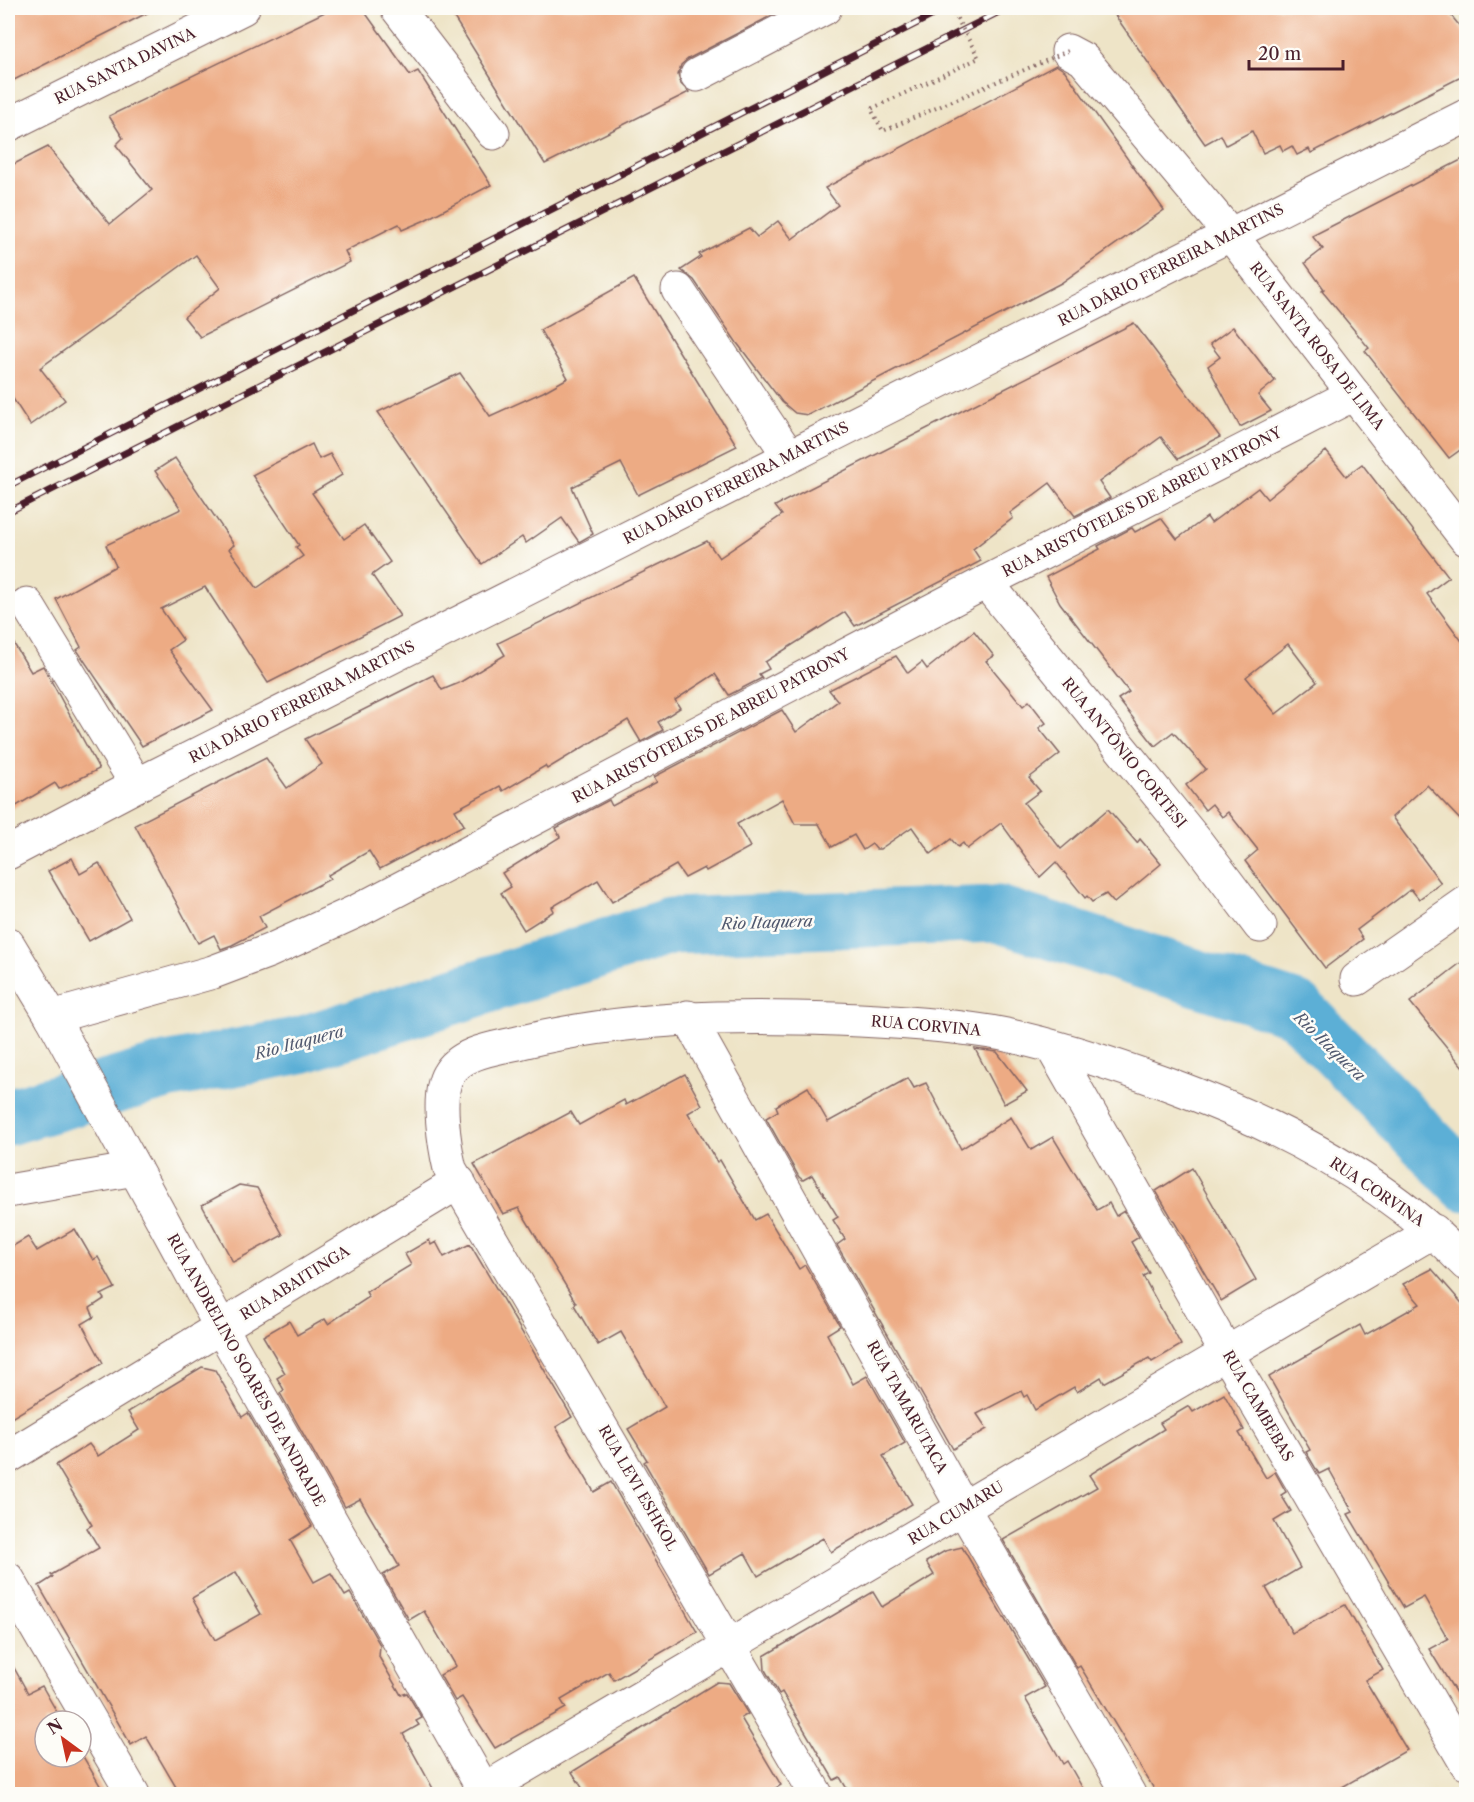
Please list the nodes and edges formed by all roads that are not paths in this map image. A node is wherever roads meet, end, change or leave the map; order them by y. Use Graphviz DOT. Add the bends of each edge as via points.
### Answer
graph roads {
  1 [pos="243,8"];
  2 [pos="397,8"];
  3 [pos="825,8"];
  4 [pos="1068,51"];
  5 [pos="697,75"];
  6 [pos="1467,116"];
  7 [pos="8,125"];
  8 [pos="493,133"];
  9 [pos="1231,235"];
  10 [pos="678,290"];
  11 [pos="1354,394"];
  12 [pos="789,456"];
  13 [pos="1467,539"];
  14 [pos="986,582"];
  15 [pos="27,604"];
  16 [pos="137,785"];
  17 [pos="8,853"];
  18 [pos="1467,903"];
  19 [pos="1260,926"];
  20 [pos="8,944"];
  21 [pos="1357,980"];
  22 [pos="688,1017"];
  23 [pos="58,1029"];
  24 [pos="1052,1047"];
  25 [pos="135,1169"];
  26 [pos="459,1182"];
  27 [pos="8,1191"];
  28 [pos="1434,1231"];
  29 [pos="1467,1264"];
  30 [pos="222,1329"];
  31 [pos="1226,1352"];
  32 [pos="8,1457"];
  33 [pos="963,1508"];
  34 [pos="8,1579"];
  35 [pos="730,1646"];
  36 [pos="1467,1763"];
  37 [pos="483,1793"];
  38 [pos="133,1794"];
  39 [pos="816,1794"];
  40 [pos="1129,1794"];
  1 -- 7 [label="street, RUA SANTA DAVINA"];
  2 -- 8 [label="street"];
  3 -- 5 [label="street"];
  4 -- 9 [label="street, RUA SANTA ROSA DE LIMA" via="1083,59"];
  6 -- 9 [label="street, RUA DÁRIO FERREIRA MARTINS"];
  9 -- 11 [label="street, RUA SANTA ROSA DE LIMA"];
  9 -- 12 [label="street, RUA DÁRIO FERREIRA MARTINS"];
  10 -- 12 [label="street"];
  11 -- 13 [label="street, RUA SANTA ROSA DE LIMA"];
  11 -- 14 [label="street, RUA ARISTÓTELES DE ABREU PATRONY"];
  12 -- 16 [label="street, RUA DÁRIO FERREIRA MARTINS"];
  14 -- 19 [label="street, RUA ANTÔNIO CORTESI"];
  14 -- 23 [label="street, RUA ARISTÓTELES DE ABREU PATRONY" via="338,920 269,951"];
  15 -- 16 [label="street"];
  16 -- 17 [label="street, RUA DÁRIO FERREIRA MARTINS"];
  18 -- 21 [label="street"];
  20 -- 23 [label="street, RUA ANDRELINO SOARES DE ANDRADE"];
  22 -- 24 [label="street, RUA CORVINA" via="879,1021 991,1032"];
  22 -- 26 [label="street, RUA CORVINA" via="569,1031 482,1052 462,1061 448,1075 444,1091 445,1150 450,1169"];
  22 -- 33 [label="street, RUA TAMARUTACA"];
  23 -- 25 [label="street, RUA ANDRELINO SOARES DE ANDRADE"];
  24 -- 28 [label="street, RUA CORVINA" via="1168,1084 1258,1121 1346,1167"];
  24 -- 31 [label="street, RUA CAMBEBAS"];
  25 -- 27 [label="street"];
  25 -- 30 [label="street, RUA ANDRELINO SOARES DE ANDRADE"];
  26 -- 30 [label="street, RUA ABAITINGA"];
  26 -- 35 [label="street, RUA LEVI ESHKOL"];
  28 -- 29 [label="street, RUA CORVINA"];
  28 -- 31 [label="street, RUA CUMARU"];
  30 -- 32 [label="street, RUA ABAITINGA"];
  30 -- 37 [label="street, RUA ANDRELINO SOARES DE ANDRADE"];
  31 -- 33 [label="street, RUA CUMARU"];
  31 -- 36 [label="street, RUA CAMBEBAS"];
  33 -- 35 [label="street, RUA CUMARU"];
  33 -- 40 [label="street, RUA TAMARUTACA"];
  34 -- 38 [label="street"];
  35 -- 37 [label="street, RUA CUMARU"];
  35 -- 39 [label="street, RUA LEVI ESHKOL"];
}
